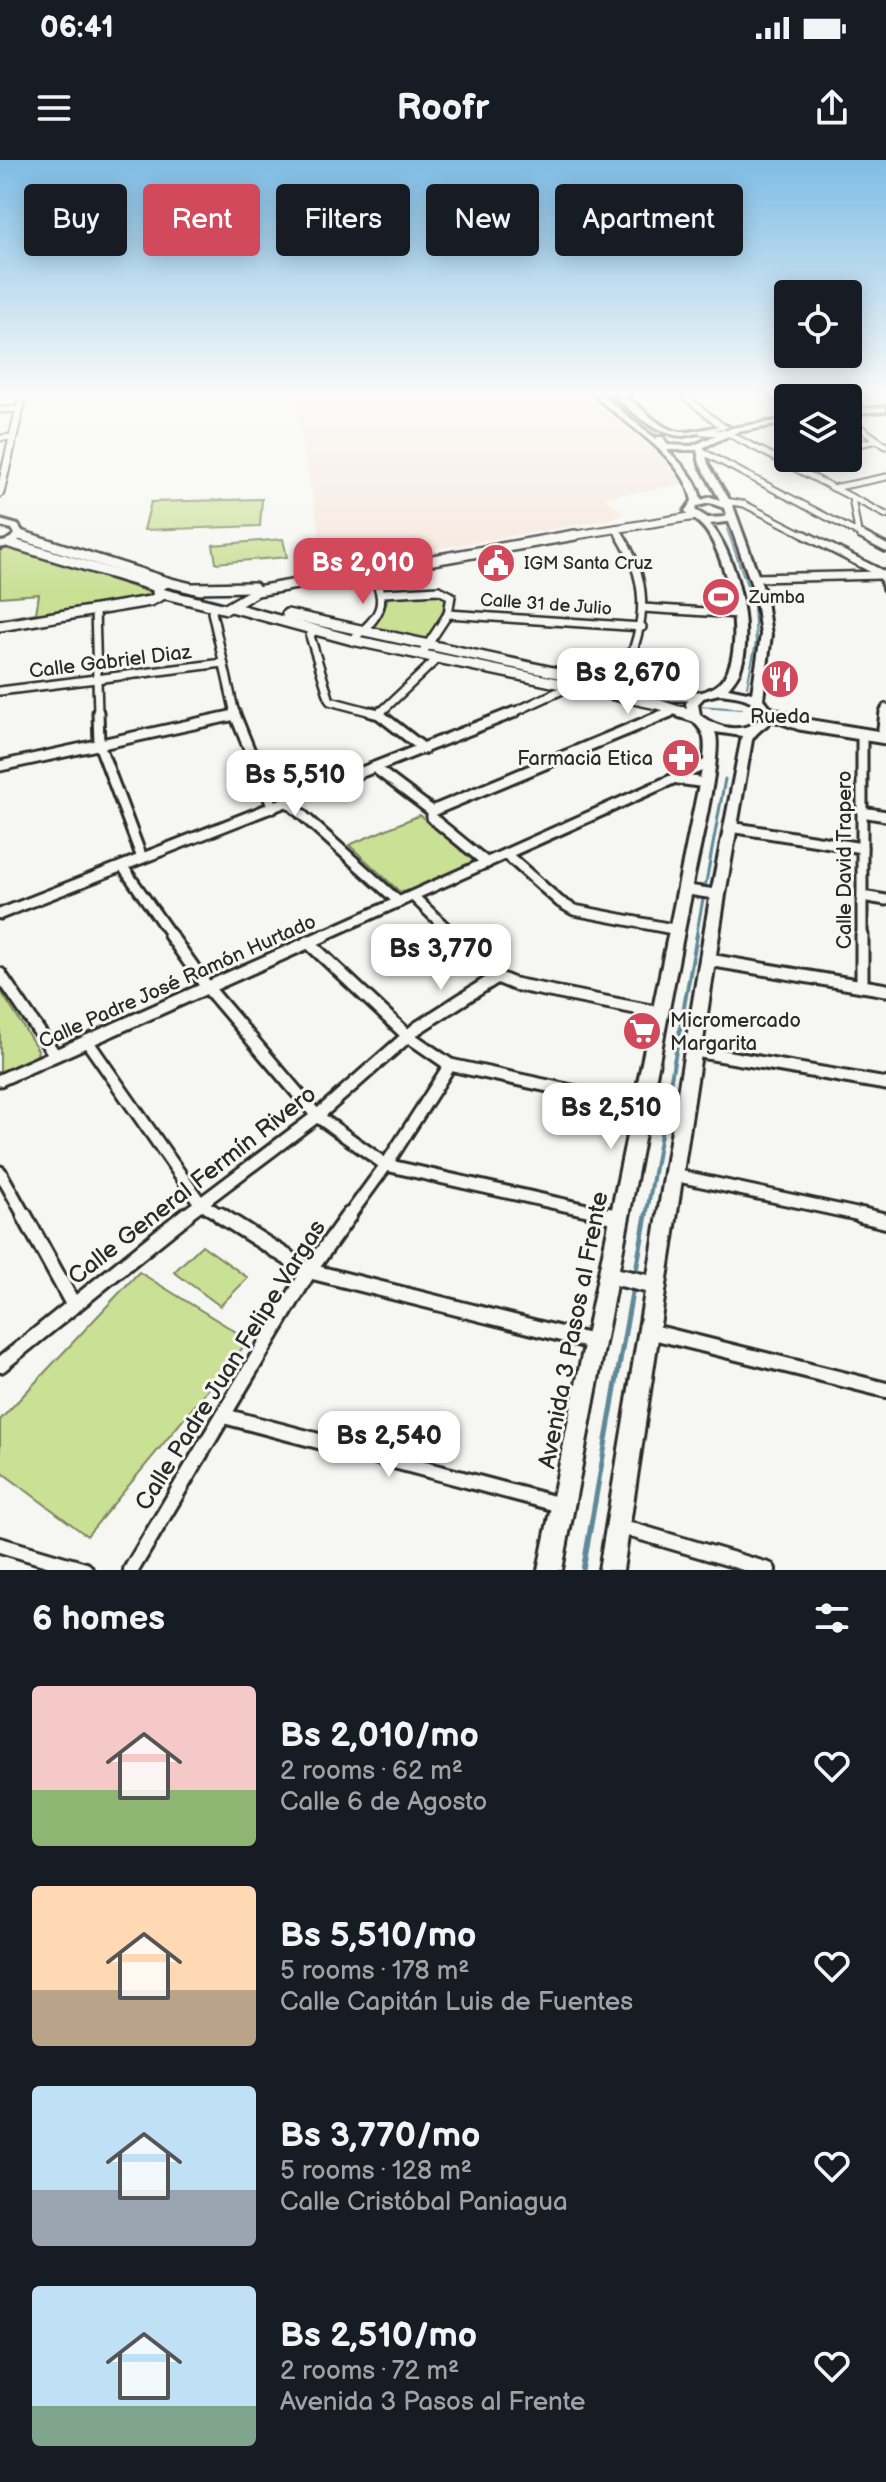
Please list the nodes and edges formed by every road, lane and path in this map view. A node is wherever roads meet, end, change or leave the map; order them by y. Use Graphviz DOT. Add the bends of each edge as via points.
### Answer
graph roads {
  1 [pos="7,461"];
  2 [pos="674,461"];
  3 [pos="703,461"];
  4 [pos="725,461"];
  5 [pos="802,472"];
  6 [pos="886,477"];
  7 [pos="1,488"];
  8 [pos="833,488"];
  9 [pos="852,498"];
  10 [pos="728,507"];
  11 [pos="696,511"];
  12 [pos="886,515"];
  13 [pos="0,523"];
  14 [pos="615,528"];
  15 [pos="858,532"];
  16 [pos="20,535"];
  17 [pos="5,544"];
  18 [pos="886,548"];
  19 [pos="370,571"];
  20 [pos="885,575"];
  21 [pos="754,578"];
  22 [pos="167,582"];
  23 [pos="194,588"];
  24 [pos="886,588"];
  25 [pos="160,591"];
  26 [pos="384,593"];
  27 [pos="235,604"];
  28 [pos="214,608"];
  29 [pos="643,608"];
  30 [pos="95,610"];
  31 [pos="448,614"];
  32 [pos="738,614"];
  33 [pos="0,626"];
  34 [pos="642,627"];
  35 [pos="314,630"];
  36 [pos="357,636"];
  37 [pos="424,651"];
  38 [pos="437,659"];
  39 [pos="223,663"];
  40 [pos="97,679"];
  41 [pos="584,680"];
  42 [pos="571,687"];
  43 [pos="618,687"];
  44 [pos="0,691"];
  45 [pos="719,691"];
  46 [pos="699,696"];
  47 [pos="757,700"];
  48 [pos="886,708"];
  49 [pos="675,710"];
  50 [pos="769,713"];
  51 [pos="379,714"];
  52 [pos="235,715"];
  53 [pos="699,720"];
  54 [pos="800,724"];
  55 [pos="755,729"];
  56 [pos="862,734"];
  57 [pos="884,737"];
  58 [pos="99,744"];
  59 [pos="424,749"];
  60 [pos="709,763"];
  61 [pos="0,766"];
  62 [pos="375,768"];
  63 [pos="675,779"];
  64 [pos="706,783"];
  65 [pos="289,803"];
  66 [pos="273,808"];
  67 [pos="432,811"];
  68 [pos="862,812"];
  69 [pos="886,816"];
  70 [pos="730,827"];
  71 [pos="862,848"];
  72 [pos="506,854"];
  73 [pos="142,858"];
  74 [pos="487,863"];
  75 [pos="123,867"];
  76 [pos="701,892"];
  77 [pos="413,896"];
  78 [pos="862,896"];
  79 [pos="886,900"];
  80 [pos="399,902"];
  81 [pos="0,914"];
  82 [pos="678,930"];
  83 [pos="308,942"];
  84 [pos="709,960"];
  85 [pos="0,974"];
  86 [pos="497,977"];
  87 [pos="862,986"];
  88 [pos="207,987"];
  89 [pos="886,990"];
  90 [pos="661,1013"];
  91 [pos="408,1036"];
  92 [pos="87,1041"];
  93 [pos="695,1051"];
  94 [pos="55,1055"];
  95 [pos="450,1065"];
  96 [pos="0,1080"];
  97 [pos="886,1084"];
  98 [pos="642,1106"];
  99 [pos="317,1116"];
  100 [pos="386,1165"];
  101 [pos="0,1172"];
  102 [pos="674,1175"];
  103 [pos="200,1203"];
  104 [pos="620,1218"];
  105 [pos="886,1221"];
  106 [pos="309,1271"];
  107 [pos="615,1276"];
  108 [pos="650,1284"];
  109 [pos="74,1306"];
  110 [pos="648,1331"];
  111 [pos="593,1342"];
  112 [pos="0,1365"];
  113 [pos="886,1390"];
  114 [pos="224,1416"];
  115 [pos="563,1506"];
  116 [pos="618,1526"];
  117 [pos="0,1545"];
  118 [pos="85,1570"];
  119 [pos="131,1570"];
  120 [pos="550,1570"];
  121 [pos="611,1570"];
  122 [pos="768,1570"];
  1 -- 7 [label="street"];
  2 -- 11 [label="main road" via="698,495"];
  3 -- 10 [label="main road"];
  4 -- 15 [label="street"];
  5 -- 8 [label="street"];
  6 -- 8 [label="street"];
  8 -- 9 [label="street"];
  9 -- 12 [label="street"];
  9 -- 15 [label="street"];
  10 -- 11 [label="main road" via="711,500"];
  10 -- 11 [label="main road" via="728,519 718,521"];
  10 -- 20 [label="street" via="744,504"];
  10 -- 21 [label="main road"];
  11 -- 14 [label="street"];
  11 -- 23 [label="street" via="248,588"];
  11 -- 32 [label="main road" via="713,532"];
  13 -- 16 [label="main road" via="15,527"];
  14 -- 19 [label="street"];
  14 -- 29 [label="street" via="638,566"];
  15 -- 18 [label="street"];
  16 -- 17 [label="main road"];
  16 -- 22 [label="street"];
  17 -- 25 [label="street"];
  19 -- 26 [label="street"];
  19 -- 27 [label="street" via="257,591"];
  20 -- 21 [label="street"];
  20 -- 24 [label="street"];
  21 -- 47 [label="main road" via="766,635"];
  22 -- 23 [label="street"];
  22 -- 25 [label="street"];
  23 -- 27 [label="street"];
  25 -- 28 [label="street"];
  25 -- 30 [label="street" via="150,601"];
  26 -- 31 [label="street" via="439,590 451,596"];
  26 -- 36 [label="street" via="381,608"];
  27 -- 28 [label="street"];
  27 -- 35 [label="street"];
  27 -- 36 [label="street"];
  28 -- 39 [label="street"];
  29 -- 32 [label="street"];
  29 -- 34 [label="street"];
  30 -- 33 [label="street"];
  30 -- 40 [label="street"];
  31 -- 34 [label="street, Calle 31 de Julio"];
  31 -- 37 [label="street"];
  32 -- 45 [label="main road" via="738,658"];
  34 -- 43 [label="street"];
  35 -- 36 [label="street"];
  35 -- 51 [label="street" via="310,636 330,701"];
  36 -- 37 [label="street"];
  37 -- 38 [label="street"];
  37 -- 41 [label="street"];
  38 -- 42 [label="street"];
  38 -- 51 [label="street"];
  39 -- 40 [label="street, Calle Gabriel Diaz"];
  39 -- 52 [label="street"];
  40 -- 44 [label="street, Calle Gabriel Diaz"];
  40 -- 58 [label="street"];
  41 -- 42 [label="street"];
  41 -- 43 [label="street"];
  42 -- 49 [label="street"];
  42 -- 59 [label="street"];
  43 -- 46 [label="street"];
  45 -- 46 [label="main road"];
  45 -- 47 [label="main road"];
  46 -- 53 [label="main road" via="692,703"];
  47 -- 50 [label="main road"];
  48 -- 57 [label="street"];
  49 -- 53 [label="street"];
  49 -- 67 [label="street"];
  50 -- 54 [label="street"];
  50 -- 55 [label="main road, Avenida 3 Pasos al Frente"];
  51 -- 59 [label="street"];
  52 -- 58 [label="street"];
  52 -- 66 [label="street"];
  53 -- 55 [label="main road" via="722,730"];
  53 -- 60 [label="main road, Avenida 3 Pasos al Frente" via="712,738"];
  54 -- 55 [label="street"];
  54 -- 56 [label="street"];
  55 -- 70 [label="main road, Avenida 3 Pasos al Frente" via="746,740"];
  56 -- 57 [label="street"];
  56 -- 68 [label="street, Calle David Trapero"];
  58 -- 61 [label="street"];
  58 -- 73 [label="street"];
  59 -- 62 [label="street"];
  60 -- 63 [label="street, Calle Padre José Ramón Hurtado"];
  60 -- 64 [label="main road, Avenida 3 Pasos al Frente"];
  62 -- 65 [label="street"];
  62 -- 67 [label="street"];
  63 -- 64 [label="street"];
  63 -- 72 [label="street, Calle Padre José Ramón Hurtado"];
  64 -- 76 [label="main road, Avenida 3 Pasos al Frente"];
  65 -- 66 [label="street"];
  65 -- 80 [label="street"];
  66 -- 73 [label="street"];
  67 -- 74 [label="street" via="439,825"];
  68 -- 69 [label="street"];
  68 -- 71 [label="street, Calle David Trapero"];
  70 -- 71 [label="street"];
  70 -- 76 [label="main road, Avenida 3 Pasos al Frente"];
  71 -- 78 [label="street, Calle David Trapero"];
  72 -- 74 [label="street, Calle Padre José Ramón Hurtado"];
  72 -- 82 [label="street" via="574,910"];
  73 -- 75 [label="street"];
  74 -- 77 [label="street, Calle Padre José Ramón Hurtado"];
  75 -- 81 [label="street"];
  75 -- 88 [label="street"];
  76 -- 82 [label="main road, Avenida 3 Pasos al Frente"];
  76 -- 84 [label="main road, Avenida 3 Pasos al Frente"];
  77 -- 80 [label="street, Calle Padre José Ramón Hurtado"];
  77 -- 86 [label="street"];
  78 -- 79 [label="street"];
  78 -- 87 [label="street, Calle David Trapero"];
  80 -- 83 [label="street, Calle Padre José Ramón Hurtado"];
  82 -- 90 [label="main road, Avenida 3 Pasos al Frente"];
  83 -- 88 [label="street, Calle Padre José Ramón Hurtado"];
  83 -- 91 [label="street"];
  84 -- 87 [label="street"];
  84 -- 93 [label="main road, Avenida 3 Pasos al Frente"];
  85 -- 94 [label="street"];
  86 -- 90 [label="street"];
  86 -- 91 [label="street, Calle General Fermín Rivero"];
  87 -- 89 [label="street"];
  88 -- 92 [label="street, Calle Padre José Ramón Hurtado"];
  88 -- 99 [label="street"];
  90 -- 98 [label="main road, Avenida 3 Pasos al Frente"];
  91 -- 95 [label="street"];
  91 -- 99 [label="street, Calle General Fermín Rivero"];
  92 -- 94 [label="street, Calle Padre José Ramón Hurtado"];
  92 -- 103 [label="street"];
  93 -- 97 [label="street"];
  93 -- 102 [label="main road, Avenida 3 Pasos al Frente"];
  94 -- 96 [label="street, Calle Padre José Ramón Hurtado"];
  95 -- 98 [label="street"];
  95 -- 100 [label="street, Calle Padre Juan Felipe Vargas"];
  98 -- 104 [label="main road, Avenida 3 Pasos al Frente"];
  99 -- 100 [label="street"];
  99 -- 103 [label="street, Calle General Fermín Rivero"];
  100 -- 104 [label="street"];
  100 -- 106 [label="street, Calle Padre Juan Felipe Vargas"];
  101 -- 109 [label="street"];
  102 -- 105 [label="street"];
  102 -- 108 [label="main road, Avenida 3 Pasos al Frente"];
  103 -- 106 [label="street"];
  103 -- 109 [label="street, Calle General Fermín Rivero"];
  104 -- 107 [label="main road, Avenida 3 Pasos al Frente"];
  106 -- 111 [label="street"];
  106 -- 114 [label="street, Calle Padre Juan Felipe Vargas"];
  107 -- 108 [label="main road"];
  107 -- 111 [label="main road, Avenida 3 Pasos al Frente"];
  108 -- 110 [label="main road, Avenida 3 Pasos al Frente"];
  109 -- 112 [label="street, Calle General Fermín Rivero"];
  110 -- 113 [label="street"];
  110 -- 116 [label="main road, Avenida 3 Pasos al Frente"];
  111 -- 115 [label="main road, Avenida 3 Pasos al Frente"];
  114 -- 115 [label="street"];
  114 -- 119 [label="street, Calle Padre Juan Felipe Vargas"];
  115 -- 120 [label="main road, Avenida 3 Pasos al Frente"];
  116 -- 121 [label="main road, Avenida 3 Pasos al Frente"];
  116 -- 122 [label="street"];
  117 -- 118 [label="street"];
}
